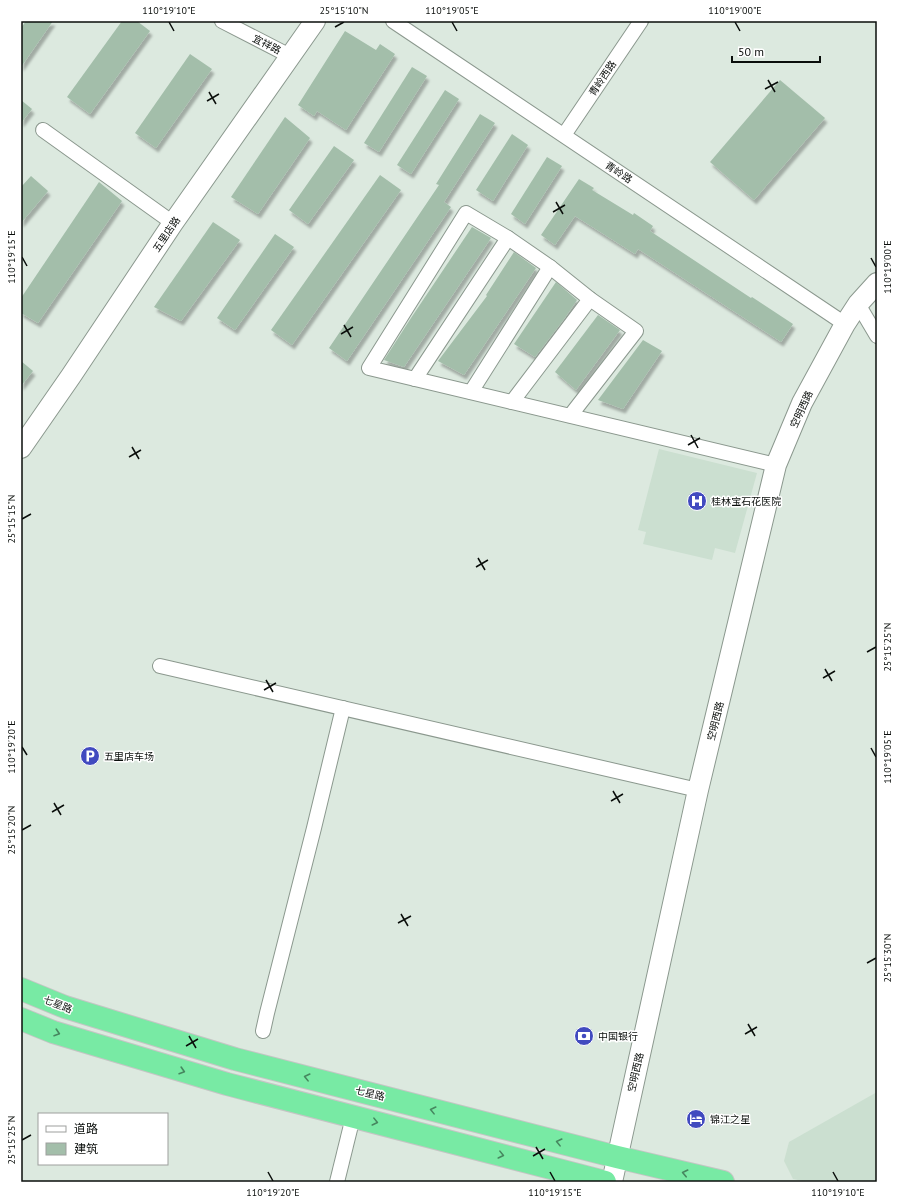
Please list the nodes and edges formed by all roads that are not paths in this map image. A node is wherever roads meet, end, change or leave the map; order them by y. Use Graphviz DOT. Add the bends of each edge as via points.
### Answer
graph roads {
  1 [pos="222,21"];
  2 [pos="315,21"];
  3 [pos="393,21"];
  4 [pos="641,21"];
  5 [pos="290,56"];
  6 [pos="43,130"];
  7 [pos="564,135"];
  8 [pos="173,223"];
  9 [pos="508,238"];
  10 [pos="550,267"];
  11 [pos="877,283"];
  12 [pos="590,299"];
  13 [pos="858,304"];
  14 [pos="845,324"];
  15 [pos="877,336"];
  16 [pos="415,379"];
  17 [pos="471,392"];
  18 [pos="512,402"];
  19 [pos="570,416"];
  20 [pos="21,448"];
  21 [pos="776,465"];
  22 [pos="160,666"];
  23 [pos="343,708"];
  24 [pos="698,790"];
  25 [pos="21,989"];
  26 [pos="21,1019"];
  27 [pos="264,1031"];
  28 [pos="353,1117"];
  29 [pos="617,1157"];
  30 [pos="337,1182"];
  31 [pos="605,1182"];
  32 [pos="612,1182"];
  33 [pos="723,1182"];
  1 -- 5 [label="street, 宜祥路"];
  2 -- 5 [label="main road, 五里店路"];
  3 -- 7 [label="street, 青岭路"];
  4 -- 7 [label="street, 青岭西路"];
  5 -- 8 [label="main road, 五里店路"];
  6 -- 8 [label="street"];
  7 -- 14 [label="street, 青岭路"];
  8 -- 20 [label="main road, 五里店路"];
  9 -- 10 [label="street"];
  9 -- 16 [label="street"];
  9 -- 16 [label="street" via="466,213 369,368"];
  10 -- 12 [label="street"];
  10 -- 17 [label="street"];
  11 -- 13 [label="main road, 空明西路"];
  12 -- 18 [label="street"];
  12 -- 19 [label="street" via="636,331"];
  13 -- 14 [label="main road, 空明西路"];
  13 -- 15 [label="street"];
  14 -- 21 [label="main road, 空明西路" via="802,403"];
  16 -- 17 [label="street"];
  17 -- 18 [label="street"];
  18 -- 19 [label="street"];
  19 -- 21 [label="street"];
  21 -- 24 [label="main road, 空明西路"];
  22 -- 23 [label="street"];
  23 -- 24 [label="street"];
  23 -- 27 [label="street"];
  24 -- 29 [label="main road, 空明西路"];
  29 -- 25 [label="highway, 七星路, one-way" via="235,1059 65,1007"];
  26 -- 28 [label="highway, one-way" via="53,1032 227,1084"];
  28 -- 30 [label="street"];
  28 -- 31 [label="highway, one-way"];
  29 -- 32 [label="main road, 空明西路"];
  33 -- 29 [label="highway, 七星路, one-way"];
}
